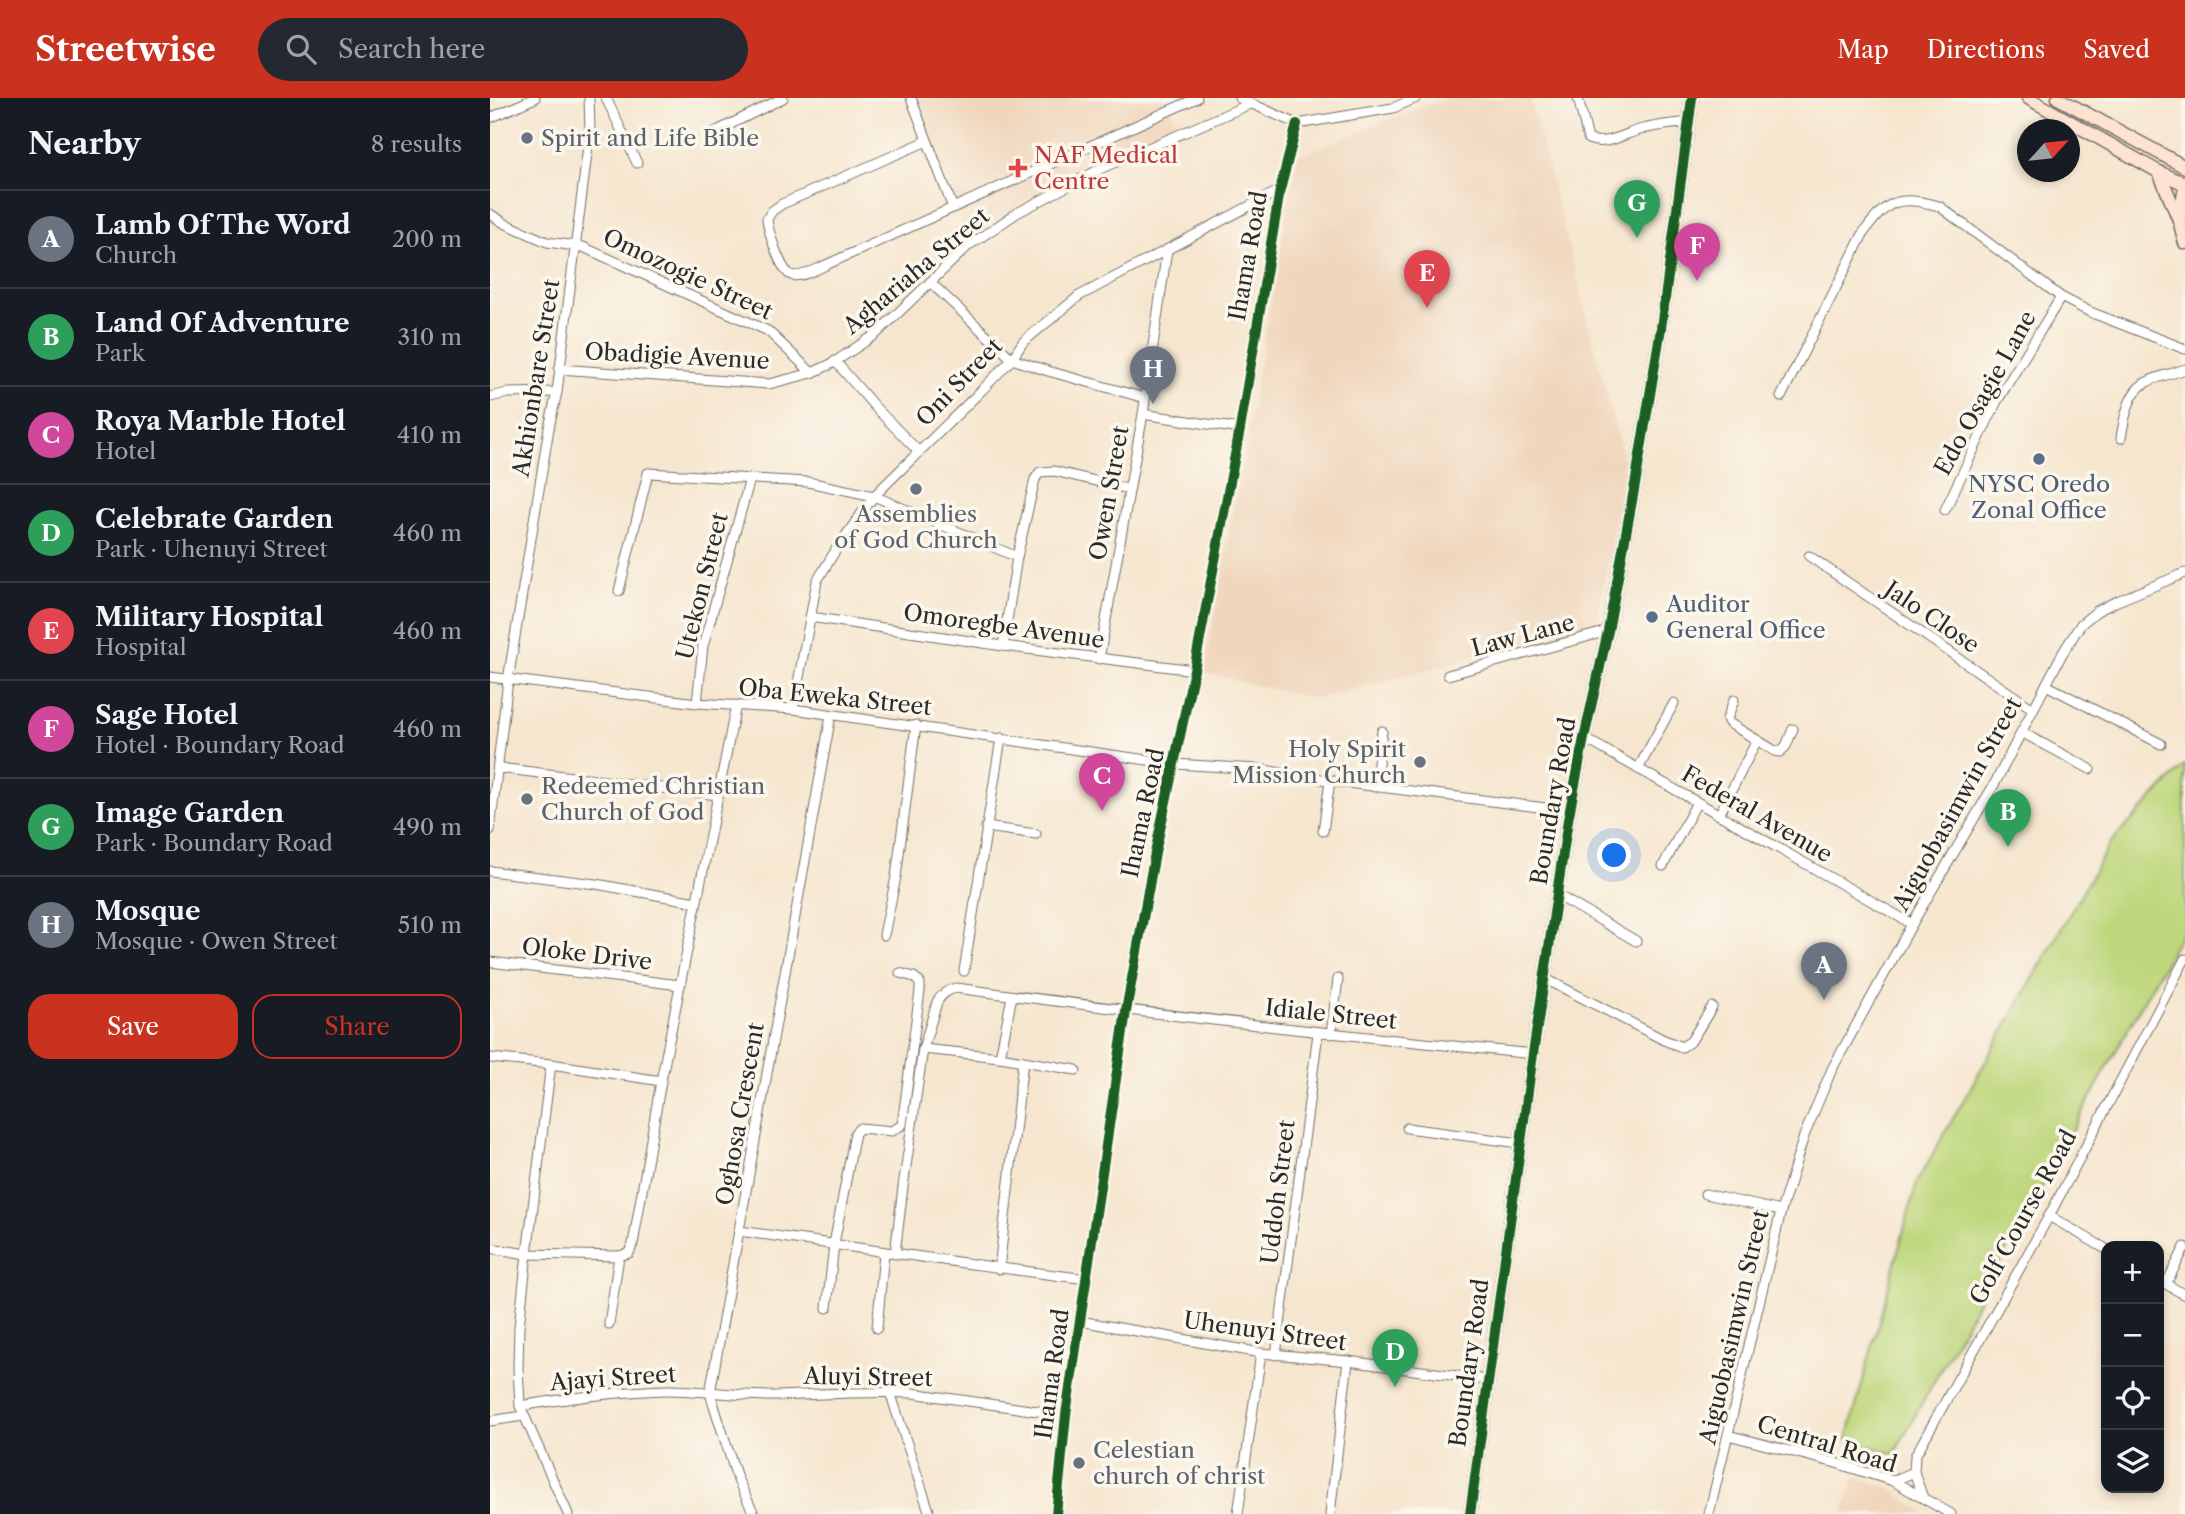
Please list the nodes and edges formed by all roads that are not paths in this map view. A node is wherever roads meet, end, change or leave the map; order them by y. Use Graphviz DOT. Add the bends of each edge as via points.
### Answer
graph roads {
  1 [pos="534,98"];
  2 [pos="589,98"];
  3 [pos="606,98"];
  4 [pos="783,98"];
  5 [pos="911,98"];
  6 [pos="1197,98"];
  7 [pos="1239,98"];
  8 [pos="1416,98"];
  9 [pos="1578,98"];
  10 [pos="1692,98"];
  11 [pos="2028,98"];
  12 [pos="2058,98"];
  13 [pos="1250,104"];
  14 [pos="490,118"];
  15 [pos="1689,122"];
  16 [pos="1297,124"];
  17 [pos="713,133"];
  18 [pos="927,141"];
  19 [pos="637,163"];
  20 [pos="2185,167"];
  21 [pos="2159,172"];
  22 [pos="2185,185"];
  23 [pos="1280,190"];
  24 [pos="953,208"];
  25 [pos="490,214"];
  26 [pos="2183,232"];
  27 [pos="575,245"];
  28 [pos="1167,250"];
  29 [pos="930,282"];
  30 [pos="2061,297"];
  31 [pos="2185,349"];
  32 [pos="1012,359"];
  33 [pos="835,361"];
  34 [pos="559,369"];
  35 [pos="2185,369"];
  36 [pos="813,373"];
  37 [pos="557,392"];
  38 [pos="490,397"];
  39 [pos="1781,397"];
  40 [pos="1145,398"];
  41 [pos="1143,414"];
  42 [pos="1240,429"];
  43 [pos="2121,438"];
  44 [pos="918,451"];
  45 [pos="750,479"];
  46 [pos="1128,489"];
  47 [pos="874,496"];
  48 [pos="1945,509"];
  49 [pos="1809,556"];
  50 [pos="1017,557"];
  51 [pos="2185,573"];
  52 [pos="620,591"];
  53 [pos="810,617"];
  54 [pos="1608,631"];
  55 [pos="1003,646"];
  56 [pos="1099,659"];
  57 [pos="1194,670"];
  58 [pos="1448,675"];
  59 [pos="490,677"];
  60 [pos="508,680"];
  61 [pos="2046,685"];
  62 [pos="1734,700"];
  63 [pos="697,703"];
  64 [pos="1674,703"];
  65 [pos="736,705"];
  66 [pos="793,709"];
  67 [pos="2033,709"];
  68 [pos="831,715"];
  69 [pos="916,725"];
  70 [pos="1793,729"];
  71 [pos="1382,731"];
  72 [pos="2021,732"];
  73 [pos="1001,738"];
  74 [pos="1584,738"];
  75 [pos="1757,740"];
  76 [pos="2161,744"];
  77 [pos="1175,764"];
  78 [pos="499,768"];
  79 [pos="1638,769"];
  80 [pos="2090,769"];
  81 [pos="1330,781"];
  82 [pos="493,784"];
  83 [pos="1375,787"];
  84 [pos="718,795"];
  85 [pos="1697,802"];
  86 [pos="1570,811"];
  87 [pos="1719,815"];
  88 [pos="986,827"];
  89 [pos="490,830"];
  90 [pos="1323,831"];
  91 [pos="1036,834"];
  92 [pos="1662,866"];
  93 [pos="490,871"];
  94 [pos="1557,895"];
  95 [pos="696,902"];
  96 [pos="1912,924"];
  97 [pos="884,935"];
  98 [pos="1636,941"];
  99 [pos="2185,959"];
  100 [pos="490,962"];
  101 [pos="964,971"];
  102 [pos="900,973"];
  103 [pos="1544,978"];
  104 [pos="1338,979"];
  105 [pos="680,985"];
  106 [pos="1012,996"];
  107 [pos="1712,1007"];
  108 [pos="1126,1011"];
  109 [pos="1318,1033"];
  110 [pos="1331,1034"];
  111 [pos="923,1049"];
  112 [pos="1533,1054"];
  113 [pos="1000,1057"];
  114 [pos="490,1058"];
  115 [pos="1023,1061"];
  116 [pos="551,1064"];
  117 [pos="1076,1070"];
  118 [pos="661,1081"];
  119 [pos="1407,1128"];
  120 [pos="1520,1143"];
  121 [pos="1705,1194"];
  122 [pos="1781,1211"];
  123 [pos="2049,1216"];
  124 [pos="739,1231"];
  125 [pos="834,1244"];
  126 [pos="2101,1246"];
  127 [pos="2185,1247"];
  128 [pos="490,1248"];
  129 [pos="884,1253"];
  130 [pos="527,1254"];
  131 [pos="895,1254"];
  132 [pos="619,1256"];
  133 [pos="999,1269"];
  134 [pos="1087,1279"];
  135 [pos="2164,1279"];
  136 [pos="2164,1283"];
  137 [pos="2185,1295"];
  138 [pos="827,1308"];
  139 [pos="1080,1321"];
  140 [pos="608,1324"];
  141 [pos="877,1328"];
  142 [pos="1261,1353"];
  143 [pos="1276,1355"];
  144 [pos="1348,1361"];
  145 [pos="1487,1380"];
  146 [pos="890,1392"];
  147 [pos="710,1393"];
  148 [pos="520,1406"];
  149 [pos="1066,1415"];
  150 [pos="524,1416"];
  151 [pos="490,1421"];
  152 [pos="1728,1435"];
  153 [pos="1914,1472"];
  154 [pos="1893,1481"];
  155 [pos="1923,1498"];
  156 [pos="750,1513"];
  157 [pos="568,1514"];
  158 [pos="930,1514"];
  159 [pos="1056,1514"];
  160 [pos="1238,1514"];
  161 [pos="1330,1514"];
  162 [pos="1470,1514"];
  163 [pos="1709,1514"];
  164 [pos="1951,1514"];
  1 -- 14 [label="street"];
  2 -- 27 [label="street, Akhionbare Street" via="590,130"];
  3 -- 19 [label="street"];
  4 -- 17 [label="street"];
  5 -- 18 [label="street"];
  6 -- 24 [label="street"];
  7 -- 13 [label="street"];
  8 -- 16 [label="street" via="1393,108"];
  9 -- 15 [label="street" via="1588,139 1596,143 1642,129"];
  10 -- 15 [label="street, Boundary Road"];
  11 -- 21 [label="street"];
  12 -- 20 [label="street"];
  13 -- 16 [label="street"];
  13 -- 29 [label="street, Aghariaha Street" via="1102,168 1017,213 968,246"];
  15 -- 54 [label="street, Boundary Road" via="1661,328"];
  16 -- 23 [label="street, Ihama Road"];
  18 -- 24 [label="street"];
  18 -- 24 [label="street" via="782,204 767,219 769,234 786,270 799,275"];
  21 -- 22 [label="street"];
  21 -- 26 [label="street"];
  22 -- 26 [label="street"];
  23 -- 28 [label="street, Oni Street"];
  23 -- 42 [label="street, Ihama Road"];
  25 -- 27 [label="street, Omozogie Street" via="547,242"];
  27 -- 34 [label="street, Akhionbare Street"];
  27 -- 36 [label="street, Omozogie Street" via="768,331"];
  28 -- 32 [label="street, Oni Street" via="1079,296 1023,342"];
  28 -- 40 [label="street, Owen Street"];
  29 -- 32 [label="street"];
  29 -- 33 [label="street, Aghariaha Street" via="875,335"];
  30 -- 31 [label="street"];
  30 -- 39 [label="street" via="1940,206 1916,200 1897,202 1878,213 1864,232"];
  30 -- 48 [label="street, Edo Osagie Lane" via="1997,401"];
  32 -- 40 [label="street"];
  32 -- 44 [label="street, Oni Street"];
  33 -- 36 [label="street, Obadigie Avenue"];
  33 -- 44 [label="street"];
  34 -- 36 [label="street, Obadigie Avenue" via="769,384"];
  34 -- 37 [label="street, Akhionbare Street"];
  35 -- 43 [label="street" via="2137,389"];
  37 -- 38 [label="street"];
  37 -- 60 [label="street, Akhionbare Street"];
  40 -- 41 [label="street, Owen Street"];
  41 -- 42 [label="street"];
  41 -- 46 [label="street, Owen Street"];
  42 -- 57 [label="street, Ihama Road"];
  44 -- 47 [label="street, Oni Street"];
  45 -- 47 [label="street" via="808,482"];
  45 -- 52 [label="street" via="648,472"];
  45 -- 63 [label="street, Utekon Street" via="703,646"];
  46 -- 50 [label="street" via="1054,471 1040,472"];
  46 -- 56 [label="street, Owen Street"];
  47 -- 50 [label="street"];
  47 -- 53 [label="street, Oni Street" via="817,581"];
  49 -- 67 [label="street, Jalo Close"];
  50 -- 55 [label="street"];
  51 -- 61 [label="street, Aiguobasimwin Street" via="2097,611 2081,624"];
  53 -- 55 [label="street, Omoregbe Avenue"];
  53 -- 66 [label="street, Oni Street"];
  54 -- 58 [label="street, Law Lane"];
  54 -- 74 [label="street, Boundary Road"];
  55 -- 56 [label="street, Omoregbe Avenue"];
  56 -- 57 [label="street, Omoregbe Avenue"];
  57 -- 77 [label="street, Ihama Road"];
  59 -- 60 [label="street, Oba Eweka Street"];
  60 -- 63 [label="street, Oba Eweka Street"];
  60 -- 78 [label="street, Akhionbare Street"];
  61 -- 67 [label="street, Aiguobasimwin Street"];
  61 -- 76 [label="street"];
  62 -- 75 [label="street" via="1729,723"];
  63 -- 65 [label="street, Oba Eweka Street"];
  64 -- 79 [label="street"];
  65 -- 66 [label="street, Oba Eweka Street"];
  65 -- 84 [label="street"];
  66 -- 68 [label="street, Oba Eweka Street"];
  67 -- 72 [label="street, Aiguobasimwin Street"];
  68 -- 69 [label="street, Oba Eweka Street"];
  68 -- 124 [label="street, Oghosa Crescent"];
  69 -- 73 [label="street, Oba Eweka Street"];
  69 -- 97 [label="street"];
  70 -- 75 [label="street" via="1780,752"];
  71 -- 83 [label="street"];
  72 -- 80 [label="street"];
  72 -- 96 [label="street, Aiguobasimwin Street"];
  73 -- 77 [label="street, Oba Eweka Street"];
  73 -- 88 [label="street"];
  74 -- 79 [label="street, Federal Avenue"];
  74 -- 86 [label="street, Boundary Road"];
  75 -- 87 [label="street"];
  77 -- 81 [label="street, Oba Eweka Street" via="1257,769"];
  77 -- 108 [label="street, Ihama Road"];
  78 -- 82 [label="street, Akhionbare Street"];
  78 -- 84 [label="street"];
  79 -- 85 [label="street, Federal Avenue"];
  81 -- 83 [label="street, Oba Eweka Street"];
  81 -- 90 [label="street"];
  82 -- 89 [label="street, Akhionbare Street"];
  83 -- 86 [label="street, Oba Eweka Street"];
  84 -- 95 [label="street"];
  85 -- 87 [label="street, Federal Avenue"];
  85 -- 92 [label="street"];
  86 -- 94 [label="street, Boundary Road"];
  87 -- 96 [label="street, Federal Avenue"];
  88 -- 91 [label="street"];
  88 -- 101 [label="street"];
  93 -- 95 [label="street"];
  94 -- 98 [label="street"];
  94 -- 103 [label="street, Boundary Road"];
  95 -- 105 [label="street"];
  96 -- 122 [label="street, Aiguobasimwin Street" via="1832,1069 1804,1136"];
  99 -- 123 [label="street, Golf Course Road"];
  100 -- 105 [label="street, Oloke Drive"];
  102 -- 125 [label="street" via="920,983 902,1125 892,1131 860,1128 855,1133"];
  103 -- 107 [label="street" via="1682,1047 1691,1041"];
  103 -- 112 [label="street, Boundary Road"];
  104 -- 110 [label="street"];
  105 -- 118 [label="street"];
  106 -- 108 [label="street, Idiale Street"];
  106 -- 111 [label="street, Idiale Street" via="949,989 937,1002"];
  106 -- 113 [label="street"];
  108 -- 109 [label="street, Idiale Street"];
  108 -- 134 [label="street, Ihama Road"];
  109 -- 110 [label="street, Idiale Street"];
  109 -- 143 [label="street, Uddoh Street"];
  110 -- 112 [label="street, Idiale Street"];
  111 -- 113 [label="street"];
  111 -- 131 [label="street"];
  112 -- 120 [label="street, Boundary Road"];
  113 -- 115 [label="street"];
  114 -- 116 [label="street"];
  115 -- 117 [label="street"];
  115 -- 133 [label="street"];
  116 -- 118 [label="street"];
  116 -- 130 [label="street"];
  118 -- 132 [label="street" via="633,1244 629,1253"];
  119 -- 120 [label="street"];
  120 -- 145 [label="street, Boundary Road"];
  121 -- 122 [label="street"];
  122 -- 152 [label="street, Aiguobasimwin Street"];
  123 -- 126 [label="street"];
  123 -- 153 [label="street, Golf Course Road" via="1915,1456"];
  124 -- 125 [label="street"];
  124 -- 147 [label="street, Oghosa Crescent"];
  125 -- 129 [label="street"];
  125 -- 138 [label="street"];
  127 -- 135 [label="street"];
  128 -- 130 [label="street"];
  129 -- 131 [label="street"];
  129 -- 141 [label="street"];
  130 -- 132 [label="street"];
  130 -- 148 [label="street" via="519,1327"];
  131 -- 133 [label="street"];
  132 -- 140 [label="street"];
  133 -- 134 [label="street"];
  134 -- 139 [label="street, Ihama Road"];
  136 -- 137 [label="street"];
  139 -- 142 [label="street, Uhenuyi Street"];
  139 -- 149 [label="street, Ihama Road"];
  142 -- 143 [label="street, Uhenuyi Street"];
  142 -- 160 [label="street"];
  143 -- 144 [label="street, Uhenuyi Street"];
  144 -- 145 [label="street, Uhenuyi Street"];
  144 -- 161 [label="street"];
  145 -- 162 [label="street, Boundary Road"];
  146 -- 147 [label="street, Aluyi Street"];
  146 -- 149 [label="street, Aluyi Street"];
  146 -- 158 [label="street"];
  147 -- 148 [label="street, Ajayi Street" via="604,1393"];
  147 -- 156 [label="street, Oghosa Crescent"];
  148 -- 150 [label="street"];
  149 -- 159 [label="street, Ihama Road"];
  150 -- 151 [label="street"];
  150 -- 157 [label="street"];
  152 -- 154 [label="street, Central Road"];
  152 -- 163 [label="street, Aiguobasimwin Street"];
  153 -- 154 [label="street"];
  153 -- 155 [label="street"];
  154 -- 155 [label="street, Central Road"];
  155 -- 164 [label="street, Central Road"];
}
